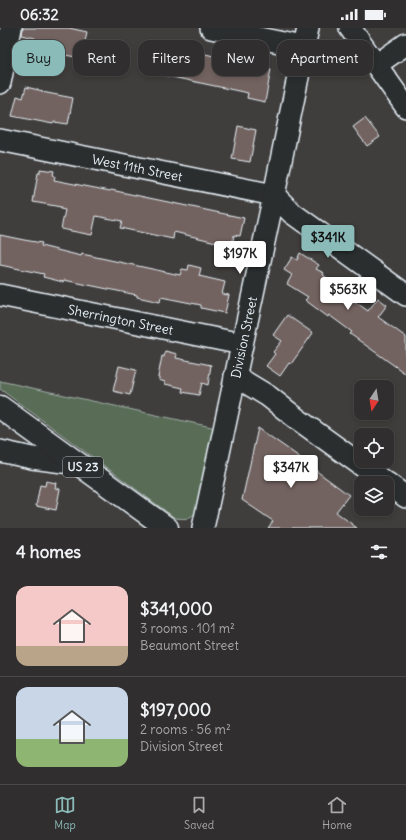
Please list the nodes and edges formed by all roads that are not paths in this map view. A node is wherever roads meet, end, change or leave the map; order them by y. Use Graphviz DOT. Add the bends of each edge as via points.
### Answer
graph roads {
  1 [pos="11,28"];
  2 [pos="211,28"];
  3 [pos="350,28"];
  4 [pos="305,38"];
  5 [pos="406,44"];
  6 [pos="376,65"];
  7 [pos="0,83"];
  8 [pos="406,107"];
  9 [pos="0,140"];
  10 [pos="274,195"];
  11 [pos="0,295"];
  12 [pos="406,295"];
  13 [pos="242,344"];
  14 [pos="235,376"];
  15 [pos="0,407"];
  16 [pos="0,451"];
  17 [pos="79,464"];
  18 [pos="377,476"];
  19 [pos="394,488"];
  20 [pos="406,497"];
  21 [pos="166,528"];
  22 [pos="203,528"];
  1 -- 7 [label="street"];
  2 -- 4 [label="street"];
  3 -- 6 [label="street"];
  4 -- 10 [label="street, Division Street"];
  5 -- 6 [label="street"];
  6 -- 8 [label="street"];
  9 -- 10 [label="street, West 11th Street"];
  10 -- 12 [label="street" via="292,213"];
  10 -- 13 [label="street, Division Street"];
  11 -- 13 [label="street, Sherrington Street"];
  13 -- 14 [label="street, Division Street"];
  14 -- 18 [label="street" via="268,396"];
  14 -- 22 [label="street, Division Street"];
  15 -- 17 [label="main road, US 23"];
  16 -- 17 [label="street"];
  17 -- 21 [label="main road, US 23"];
  19 -- 20 [label="street"];
}
